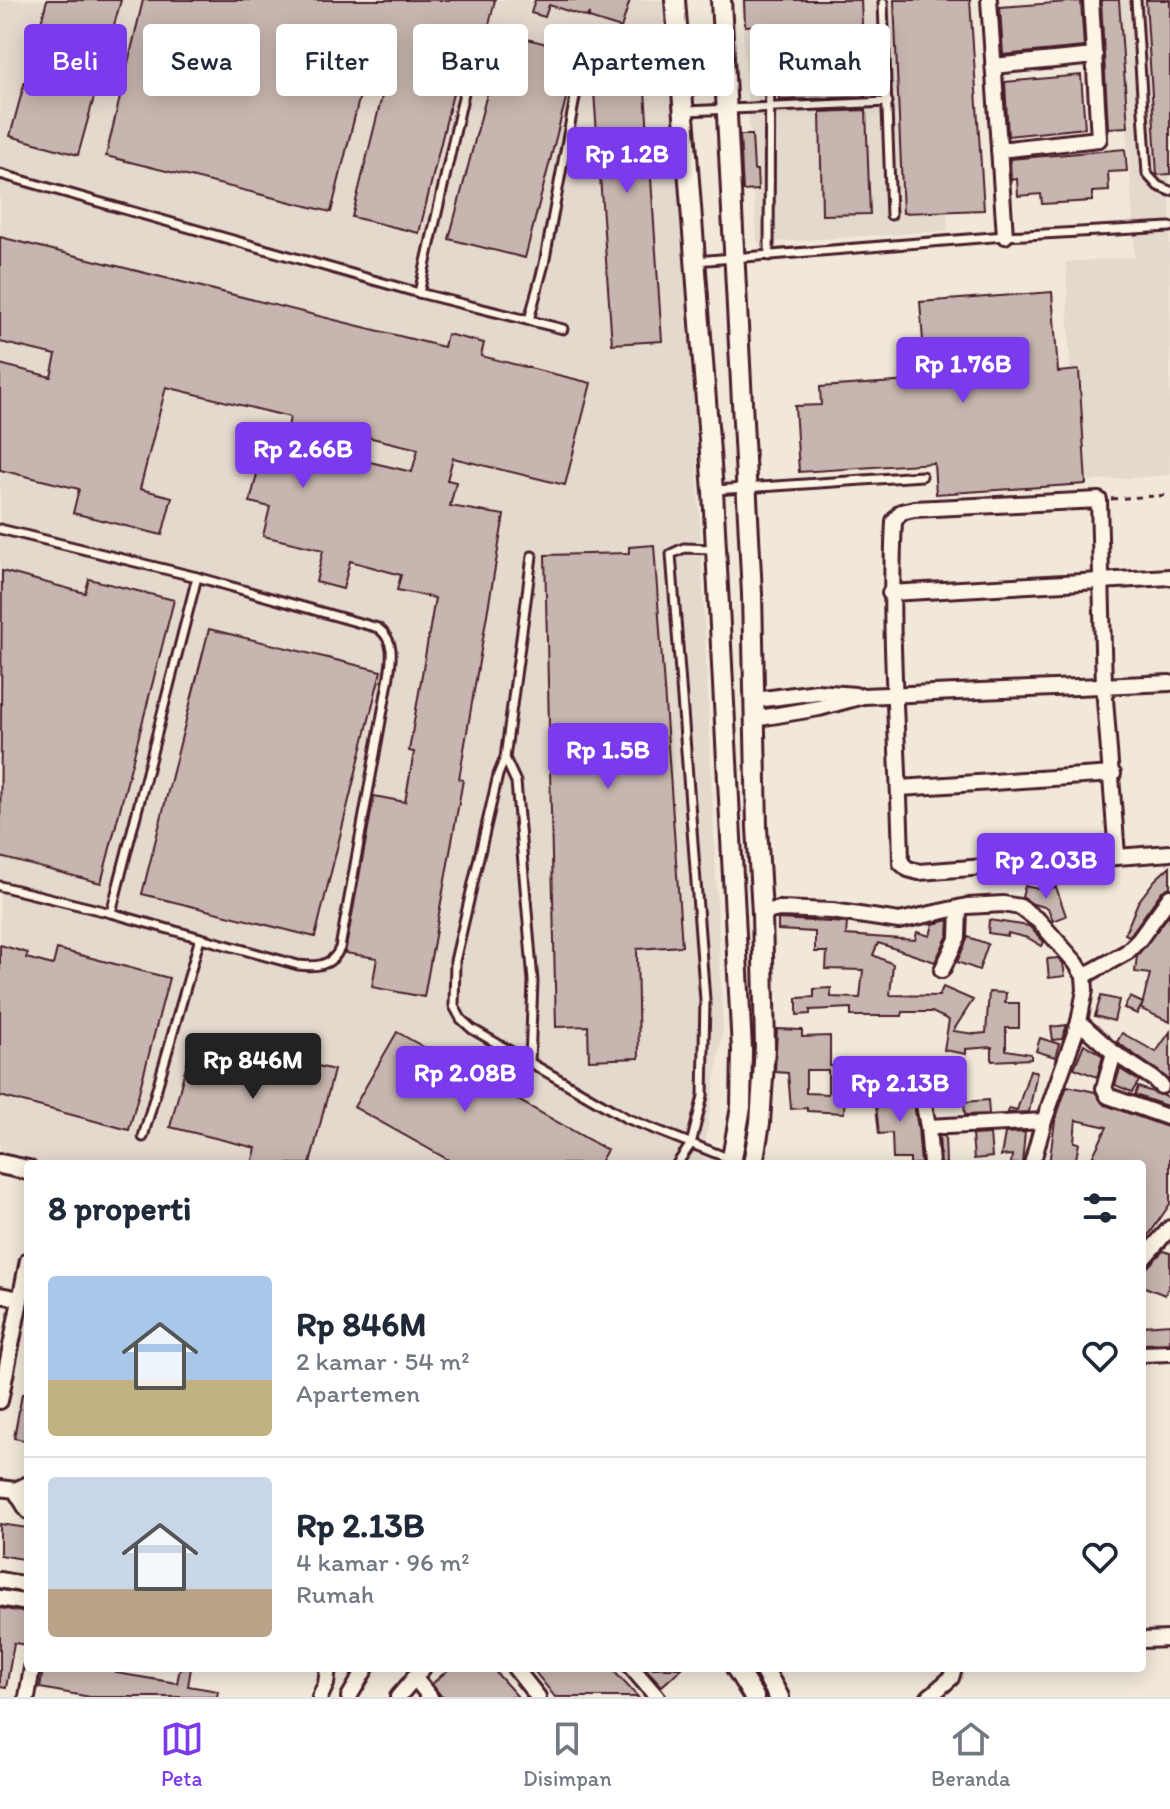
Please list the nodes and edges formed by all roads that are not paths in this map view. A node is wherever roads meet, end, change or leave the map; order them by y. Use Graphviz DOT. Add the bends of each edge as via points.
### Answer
graph roads {
  1 [pos="675,0"];
  2 [pos="721,0"];
  3 [pos="989,0"];
  4 [pos="1091,0"];
  5 [pos="1136,0"];
  6 [pos="883,3"];
  7 [pos="1095,56"];
  8 [pos="993,66"];
  9 [pos="463,96"];
  10 [pos="575,96"];
  11 [pos="771,96"];
  12 [pos="888,102"];
  13 [pos="771,106"];
  14 [pos="727,108"];
  15 [pos="684,111"];
  16 [pos="999,150"];
  17 [pos="0,174"];
  18 [pos="1170,191"];
  19 [pos="891,215"];
  20 [pos="1170,227"];
  21 [pos="1005,236"];
  22 [pos="769,256"];
  23 [pos="733,258"];
  24 [pos="694,261"];
  25 [pos="419,293"];
  26 [pos="529,320"];
  27 [pos="563,329"];
  28 [pos="922,476"];
  29 [pos="746,488"];
  30 [pos="713,491"];
  31 [pos="0,529"];
  32 [pos="716,549"];
  33 [pos="532,556"];
  34 [pos="197,577"];
  35 [pos="1170,577"];
  36 [pos="1101,582"];
  37 [pos="890,593"];
  38 [pos="1170,683"];
  39 [pos="1104,686"];
  40 [pos="895,694"];
  41 [pos="755,709"];
  42 [pos="505,758"];
  43 [pos="1113,774"];
  44 [pos="900,788"];
  45 [pos="757,827"];
  46 [pos="731,828"];
  47 [pos="1170,853"];
  48 [pos="1117,855"];
  49 [pos="0,886"];
  50 [pos="1170,897"];
  51 [pos="959,909"];
  52 [pos="111,913"];
  53 [pos="762,913"];
  54 [pos="200,938"];
  55 [pos="942,970"];
  56 [pos="1084,976"];
  57 [pos="1079,1022"];
  58 [pos="1114,1053"];
  59 [pos="530,1062"];
  60 [pos="1161,1086"];
  61 [pos="921,1088"];
  62 [pos="1170,1118"];
  63 [pos="1044,1121"];
  64 [pos="928,1127"];
  65 [pos="143,1137"];
  66 [pos="691,1144"];
  67 [pos="680,1160"];
  68 [pos="728,1160"];
  69 [pos="735,1160"];
  70 [pos="754,1160"];
  71 [pos="931,1160"];
  72 [pos="1033,1160"];
  73 [pos="0,1164"];
  74 [pos="24,1169"];
  75 [pos="1169,1233"];
  76 [pos="1146,1256"];
  77 [pos="24,1280"];
  78 [pos="0,1295"];
  79 [pos="20,1299"];
  80 [pos="21,1328"];
  81 [pos="1170,1353"];
  82 [pos="1146,1354"];
  83 [pos="0,1401"];
  84 [pos="0,1580"];
  85 [pos="24,1584"];
  86 [pos="0,1598"];
  87 [pos="24,1602"];
  88 [pos="1170,1639"];
  89 [pos="1146,1640"];
  90 [pos="31,1672"];
  91 [pos="328,1672"];
  92 [pos="364,1672"];
  93 [pos="518,1672"];
  94 [pos="635,1672"];
  95 [pos="738,1672"];
  96 [pos="765,1672"];
  97 [pos="953,1672"];
  98 [pos="418,1673"];
  99 [pos="27,1697"];
  100 [pos="320,1697"];
  101 [pos="349,1697"];
  102 [pos="398,1697"];
  103 [pos="430,1697"];
  104 [pos="538,1697"];
  105 [pos="657,1697"];
  106 [pos="754,1697"];
  107 [pos="779,1697"];
  108 [pos="929,1697"];
  1 -- 15 [label="street"];
  2 -- 14 [label="street"];
  3 -- 8 [label="street"];
  4 -- 7 [label="street"];
  5 -- 18 [label="lane" via="1147,174"];
  6 -- 12 [label="lane"];
  7 -- 8 [label="street"];
  7 -- 16 [label="street" via="1099,139"];
  8 -- 16 [label="street"];
  9 -- 25 [label="lane"];
  10 -- 26 [label="lane"];
  11 -- 13 [label="lane"];
  12 -- 13 [label="lane"];
  12 -- 19 [label="lane"];
  13 -- 14 [label="lane"];
  13 -- 22 [label="lane"];
  14 -- 15 [label="lane"];
  14 -- 23 [label="street"];
  15 -- 24 [label="street"];
  16 -- 21 [label="street"];
  17 -- 25 [label="lane"];
  20 -- 21 [label="lane"];
  21 -- 22 [label="lane"];
  22 -- 23 [label="lane"];
  23 -- 24 [label="lane"];
  23 -- 29 [label="street"];
  24 -- 30 [label="street"];
  25 -- 26 [label="lane"];
  26 -- 27 [label="lane"];
  28 -- 29 [label="lane"];
  29 -- 30 [label="lane"];
  29 -- 41 [label="street"];
  30 -- 32 [label="street"];
  31 -- 34 [label="lane"];
  32 -- 46 [label="street"];
  32 -- 66 [label="lane" via="684,548 671,554 705,1000 703,1096"];
  33 -- 42 [label="lane"];
  34 -- 52 [label="lane"];
  34 -- 54 [label="lane" via="378,628 392,646 337,956 316,967 298,965"];
  35 -- 36 [label="street"];
  36 -- 37 [label="street"];
  36 -- 37 [label="street" via="1099,500 914,509 901,512 894,521"];
  36 -- 39 [label="street"];
  37 -- 40 [label="street"];
  38 -- 39 [label="street"];
  39 -- 40 [label="street"];
  39 -- 43 [label="street"];
  40 -- 41 [label="street" via="817,692"];
  40 -- 44 [label="street"];
  41 -- 45 [label="street"];
  42 -- 59 [label="lane" via="516,782 533,981"];
  42 -- 59 [label="lane" via="455,961 454,1006 472,1029"];
  43 -- 44 [label="street"];
  43 -- 48 [label="street"];
  44 -- 48 [label="street" via="901,863 908,869"];
  45 -- 46 [label="street"];
  45 -- 53 [label="street"];
  46 -- 69 [label="street" via="742,1065"];
  47 -- 48 [label="street"];
  49 -- 52 [label="lane"];
  50 -- 56 [label="street" via="1127,952"];
  51 -- 53 [label="street" via="899,921 832,911"];
  51 -- 55 [label="street" via="958,937"];
  51 -- 56 [label="street" via="985,904 1020,907 1047,929"];
  52 -- 54 [label="lane"];
  53 -- 70 [label="street" via="765,1047"];
  54 -- 65 [label="lane"];
  56 -- 57 [label="street"];
  57 -- 58 [label="street"];
  57 -- 63 [label="street"];
  58 -- 60 [label="street"];
  58 -- 62 [label="street" via="1105,1093"];
  59 -- 66 [label="lane" via="626,1118"];
  61 -- 64 [label="street"];
  63 -- 64 [label="street"];
  63 -- 72 [label="street"];
  64 -- 71 [label="street"];
  66 -- 67 [label="lane"];
  66 -- 68 [label="lane"];
  73 -- 74 [label="street"];
  75 -- 76 [label="street"];
  77 -- 79 [label="street"];
  78 -- 79 [label="street"];
  79 -- 80 [label="street"];
  80 -- 83 [label="street"];
  81 -- 82 [label="street"];
  84 -- 85 [label="street"];
  86 -- 87 [label="street"];
  88 -- 89 [label="street"];
  90 -- 99 [label="street"];
  91 -- 100 [label="street"];
  92 -- 101 [label="street"];
  93 -- 104 [label="street"];
  94 -- 105 [label="street"];
  95 -- 106 [label="street"];
  96 -- 107 [label="street"];
  97 -- 108 [label="street"];
  98 -- 102 [label="street"];
  98 -- 103 [label="street"];
}
